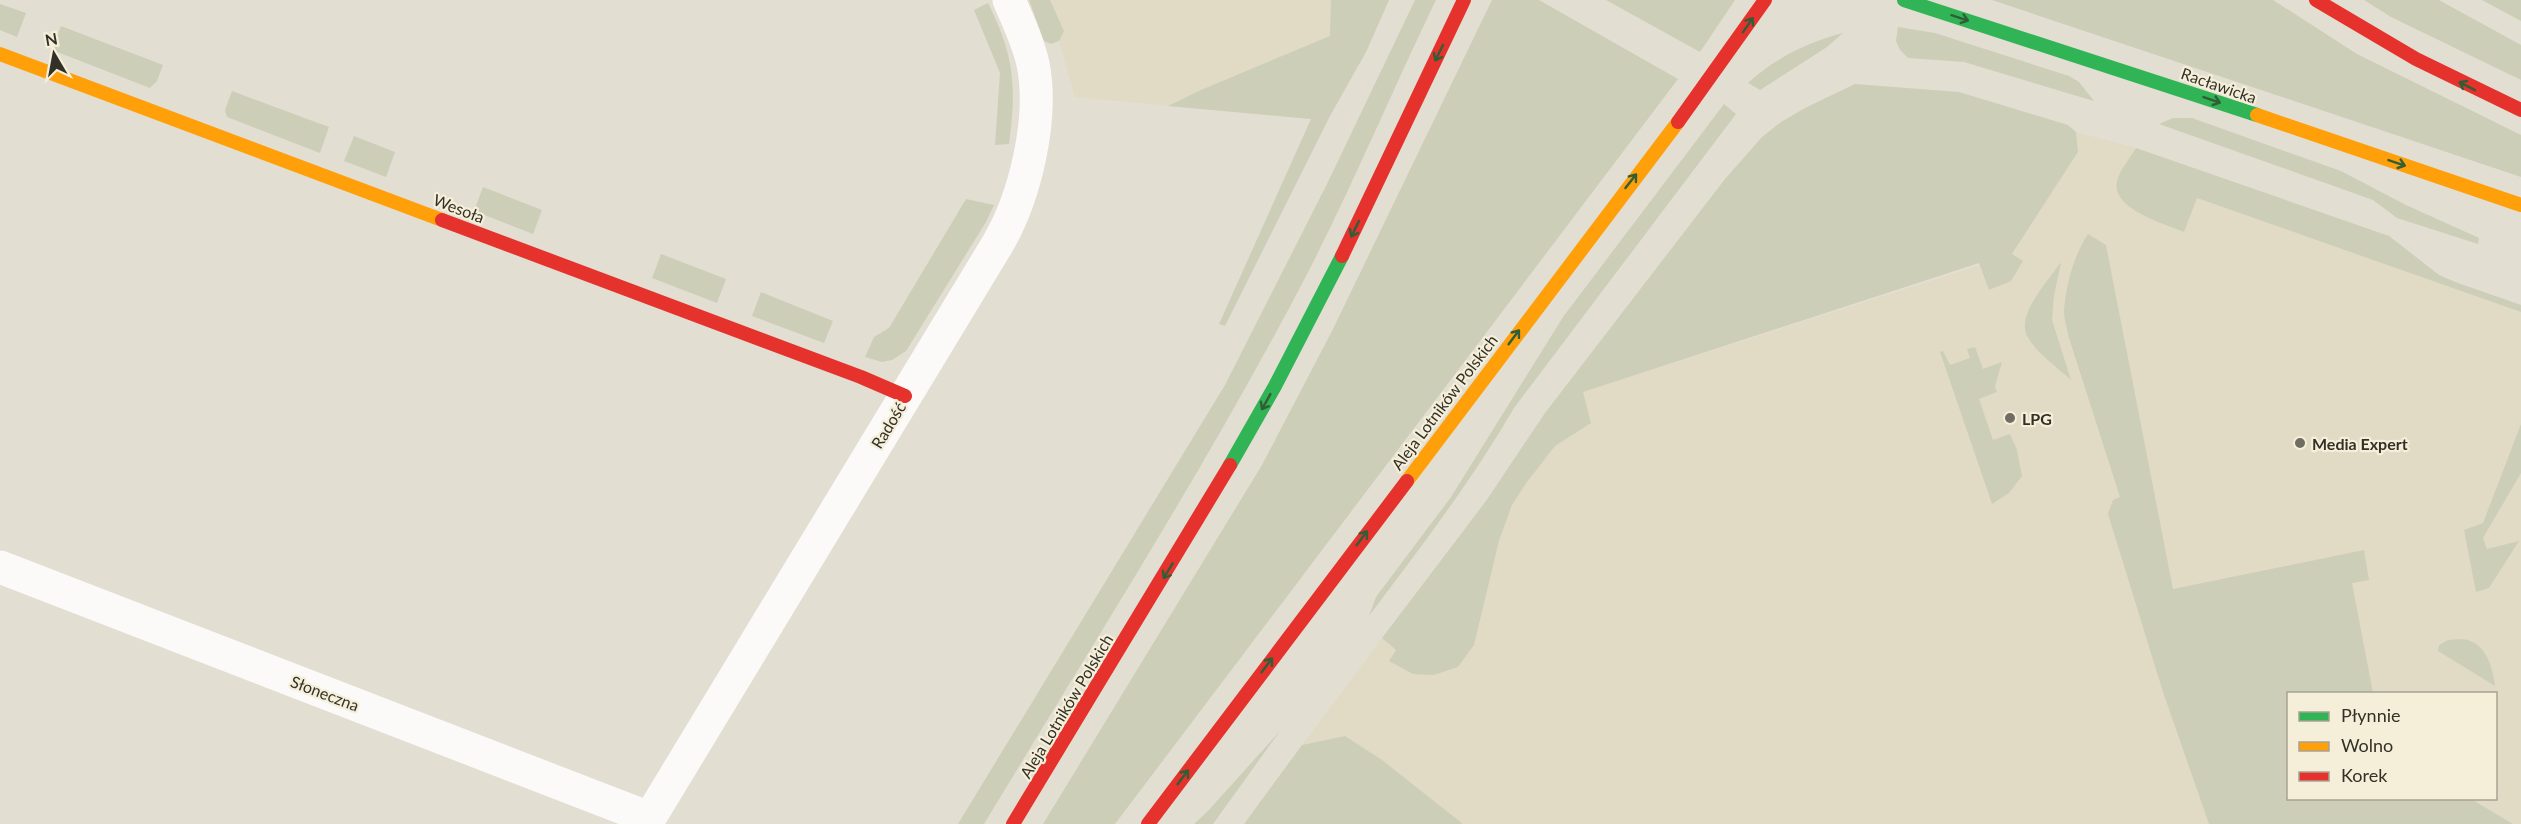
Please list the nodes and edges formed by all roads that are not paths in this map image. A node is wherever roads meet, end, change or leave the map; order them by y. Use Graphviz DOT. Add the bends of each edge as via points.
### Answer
graph roads {
  1 [pos="1009,0"];
  2 [pos="1464,0"];
  3 [pos="1765,0"];
  4 [pos="1904,0"];
  5 [pos="2316,0"];
  6 [pos="0,54"];
  7 [pos="2521,110"];
  8 [pos="2521,205"];
  9 [pos="905,396"];
  10 [pos="0,567"];
  11 [pos="648,821"];
  12 [pos="1013,824"];
  13 [pos="1148,824"];
  1 -- 9 [label="street, Radość" via="1029,49 1035,82 1035,117 1021,192 1006,230"];
  2 -- 12 [label="street, Aleja Lotników Polskich, one-way" via="1321,299 1269,395 1176,558"];
  13 -- 3 [label="street, Aleja Lotników Polskich, one-way" via="1710,80"];
  4 -- 8 [label="street, Racławicka, one-way"];
  7 -- 5 [label="street, one-way" via="2411,58"];
  6 -- 9 [label="street, Wesoła"];
  9 -- 11 [label="street, Radość"];
  10 -- 11 [label="street, Słoneczna"];
}
